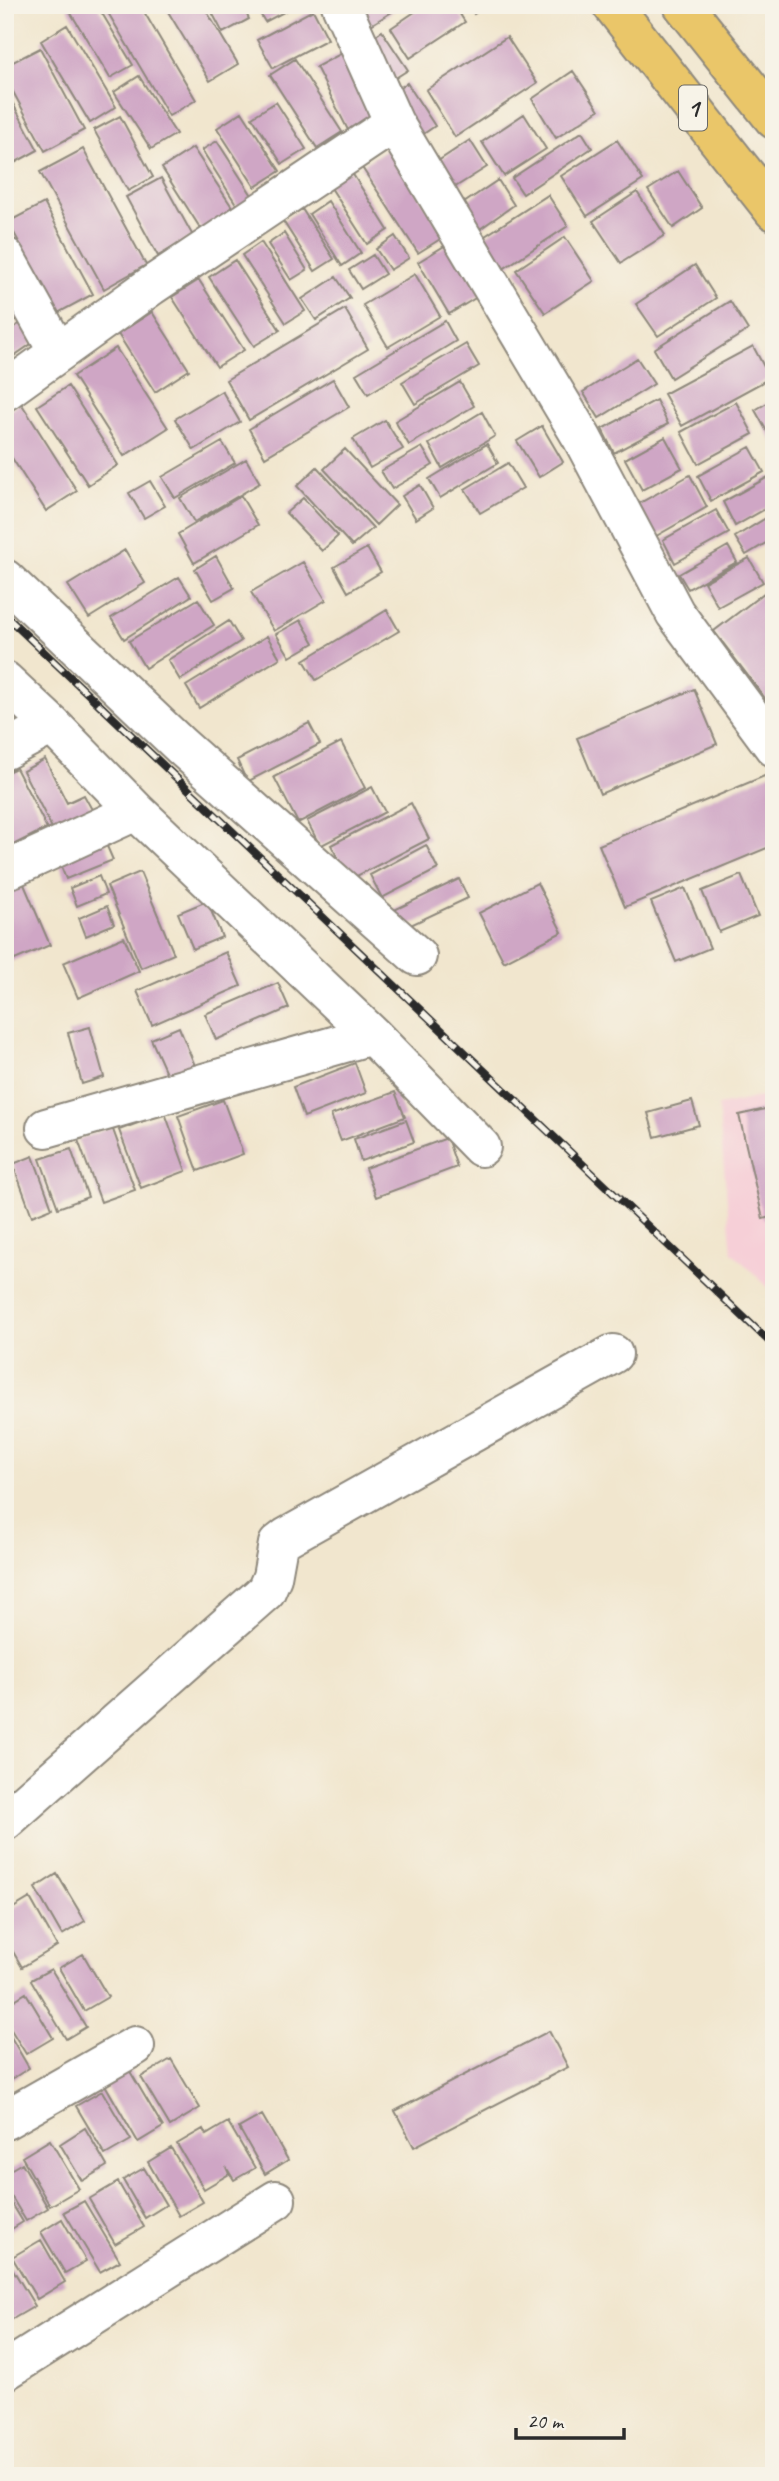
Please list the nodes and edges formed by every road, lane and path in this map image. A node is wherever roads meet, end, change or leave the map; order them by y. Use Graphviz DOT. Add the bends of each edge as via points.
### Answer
graph roads {
  1 [pos="341,5"];
  2 [pos="612,5"];
  3 [pos="683,5"];
  4 [pos="774,119"];
  5 [pos="394,123"];
  6 [pos="774,211"];
  7 [pos="5,257"];
  8 [pos="58,352"];
  9 [pos="5,391"];
  10 [pos="5,579"];
  11 [pos="5,681"];
  12 [pos="52,725"];
  13 [pos="774,747"];
  14 [pos="5,750"];
  15 [pos="136,811"];
  16 [pos="12,868"];
  17 [pos="417,956"];
  18 [pos="372,1035"];
  19 [pos="46,1128"];
  20 [pos="481,1147"];
  21 [pos="613,1354"];
  22 [pos="5,1821"];
  23 [pos="135,2046"];
  24 [pos="5,2120"];
  25 [pos="276,2200"];
  26 [pos="5,2371"];
  1 -- 5 [label="street"];
  2 -- 6 [label="highway, 1"];
  3 -- 4 [label="highway, 1"];
  5 -- 8 [label="street"];
  5 -- 13 [label="street" via="582,439 675,612"];
  7 -- 8 [label="street"];
  8 -- 9 [label="street"];
  10 -- 17 [label="street" via="181,746"];
  11 -- 12 [label="street"];
  12 -- 14 [label="street"];
  12 -- 15 [label="street"];
  15 -- 16 [label="street"];
  15 -- 18 [label="street"];
  18 -- 19 [label="street"];
  18 -- 20 [label="street"];
  21 -- 22 [label="street" via="287,1537 278,1544 266,1591"];
  23 -- 24 [label="street"];
  25 -- 26 [label="street"];
}
